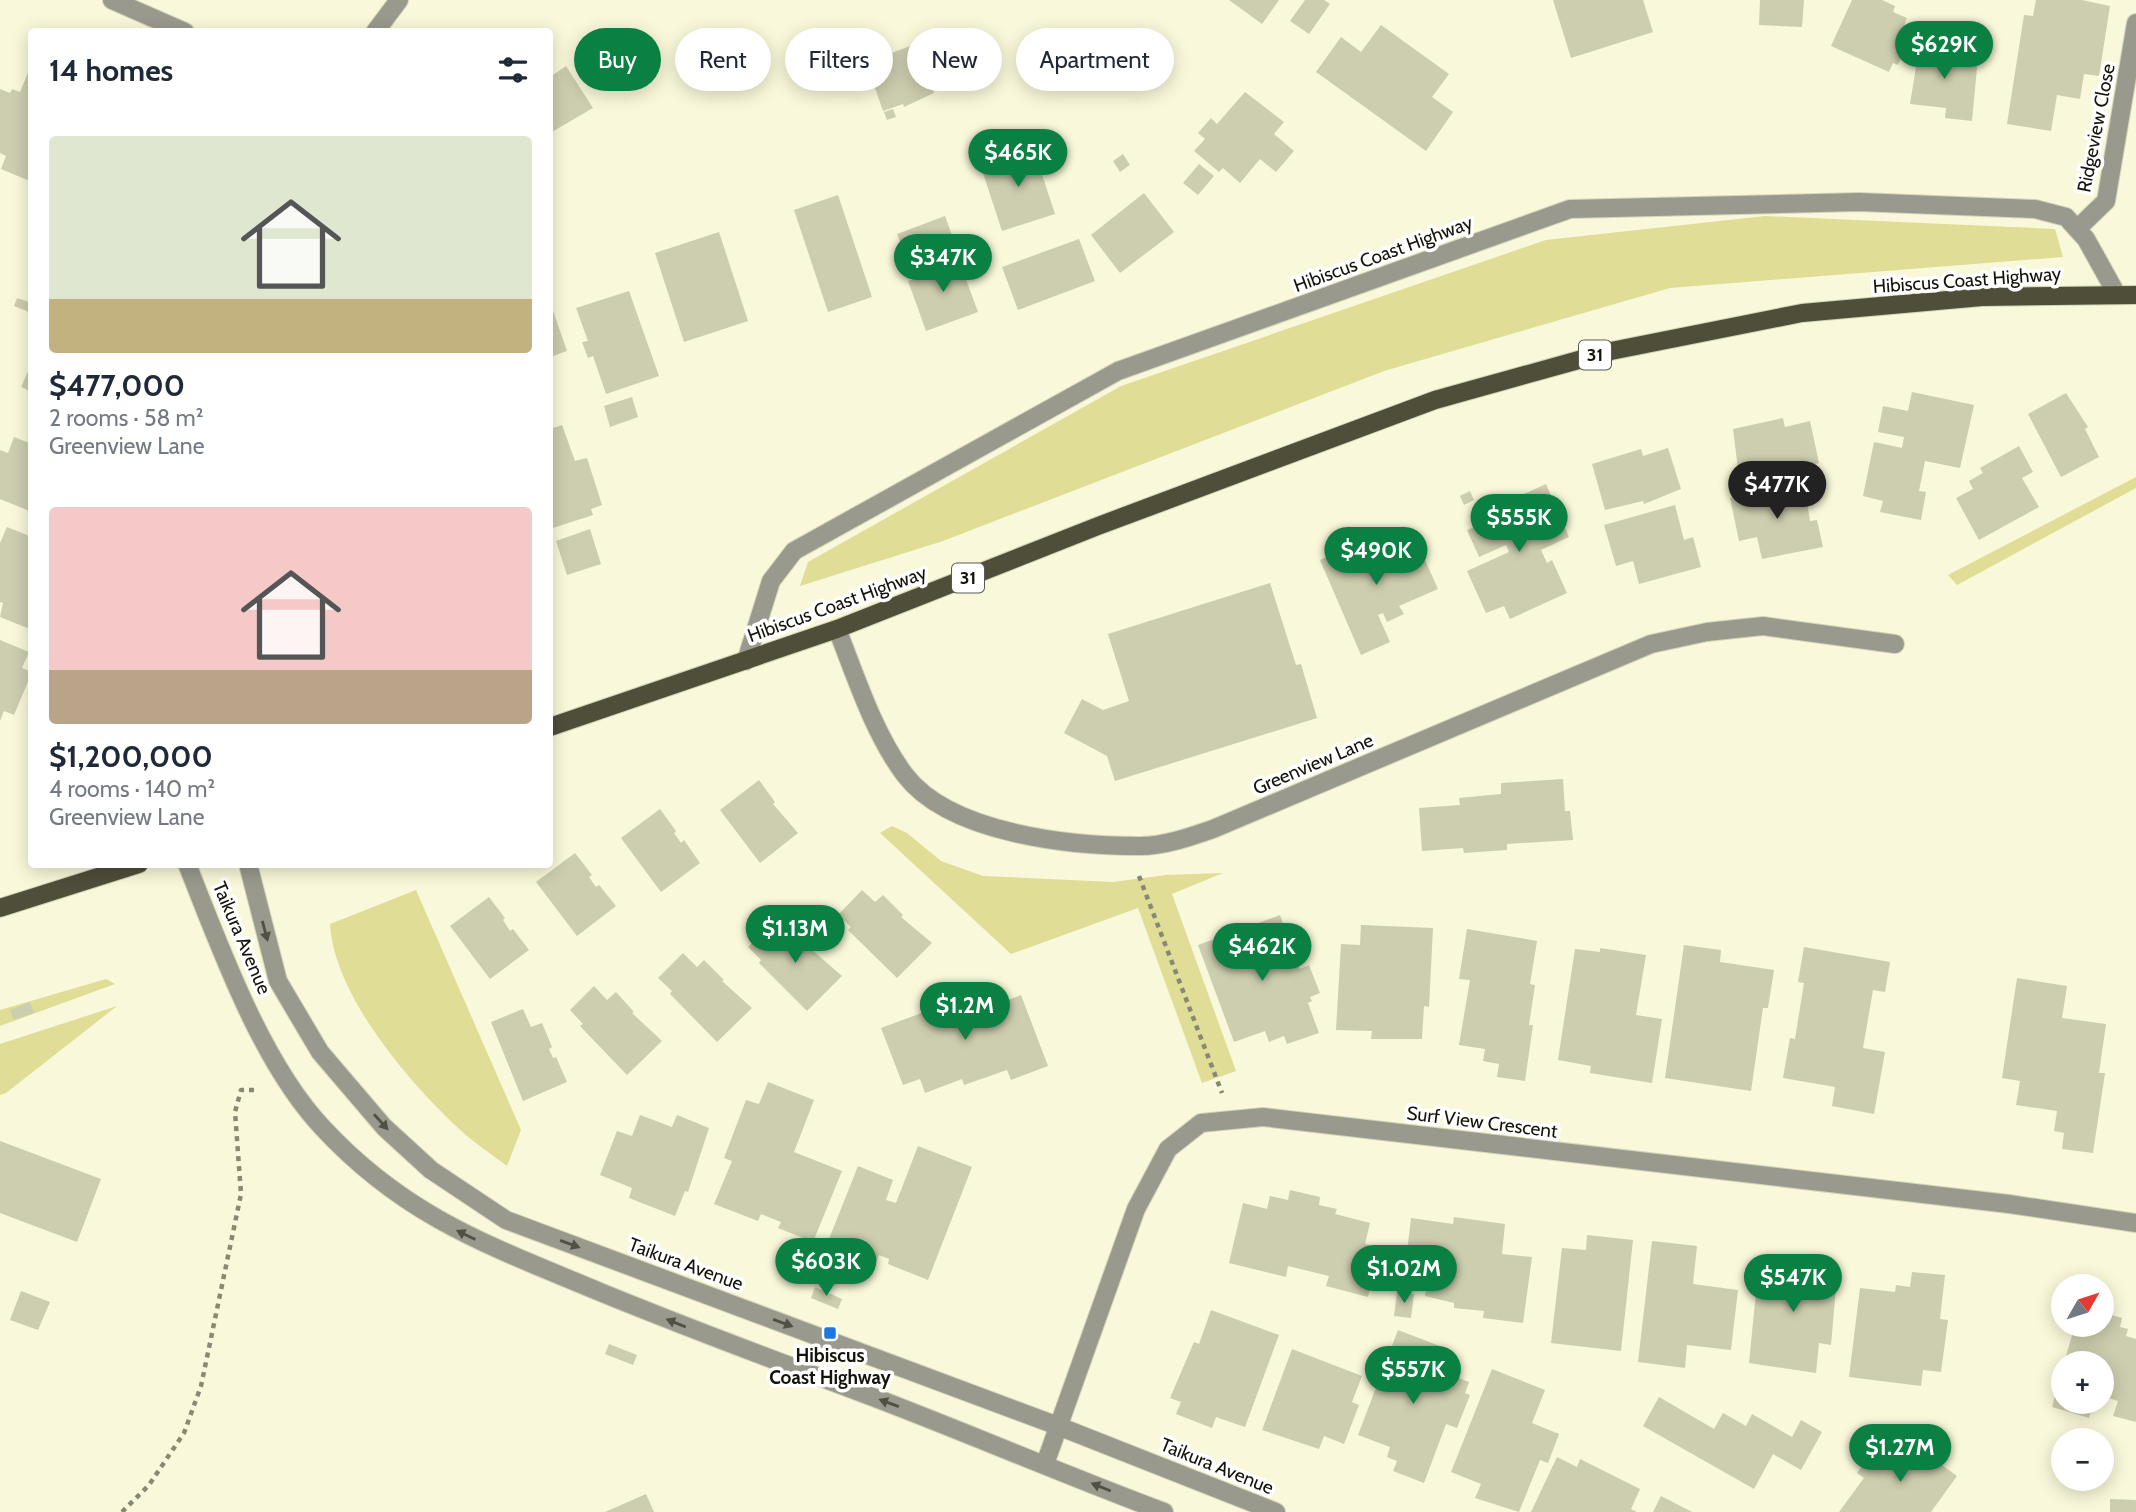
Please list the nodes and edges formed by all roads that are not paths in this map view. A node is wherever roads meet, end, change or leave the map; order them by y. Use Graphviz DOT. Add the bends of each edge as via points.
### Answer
graph roads {
  1 [pos="112,0"];
  2 [pos="398,0"];
  3 [pos="2136,23"];
  4 [pos="177,28"];
  5 [pos="378,28"];
  6 [pos="2077,229"];
  7 [pos="2116,293"];
  8 [pos="2136,295"];
  9 [pos="837,629"];
  10 [pos="1895,644"];
  11 [pos="746,661"];
  12 [pos="553,726"];
  13 [pos="126,868"];
  14 [pos="189,868"];
  15 [pos="249,868"];
  16 [pos="0,908"];
  17 [pos="2136,1223"];
  18 [pos="1058,1426"];
  19 [pos="1045,1464"];
  20 [pos="1164,1512"];
  21 [pos="1276,1512"];
  1 -- 4 [label="street"];
  2 -- 5 [label="street"];
  3 -- 6 [label="street, Ridgeview Close" via="2106,201"];
  6 -- 7 [label="street, Hibiscus Coast Highway"];
  6 -- 11 [label="street, Hibiscus Coast Highway" via="2066,216 1995,206 1859,202 1570,209 1118,371 794,551 771,581"];
  7 -- 8 [label="main road, Hibiscus Coast Highway / 31"];
  7 -- 9 [label="main road, Hibiscus Coast Highway / 31" via="1982,297 1802,313 1611,351 1436,400"];
  9 -- 10 [label="street, Greenview Lane" via="888,748 906,777 930,797 992,828 1059,841 1141,846 1213,830 1651,644 1763,626"];
  9 -- 11 [label="main road, Hibiscus Coast Highway / 31"];
  11 -- 12 [label="main road, Hibiscus Coast Highway / 31"];
  13 -- 16 [label="main road"];
  19 -- 14 [label="street, Taikura Avenue, one-way" via="698,1332 488,1245 435,1220 376,1180 293,1092 234,981"];
  15 -- 18 [label="street, Taikura Avenue, one-way" via="278,981 320,1052 384,1127 431,1170 506,1220"];
  17 -- 18 [label="street, Surf View Crescent" via="2009,1204 1263,1117 1201,1123 1168,1149 1136,1209"];
  18 -- 19 [label="street, Surf View Crescent"];
  18 -- 21 [label="street, Taikura Avenue"];
  20 -- 19 [label="street, Taikura Avenue, one-way"];
}
